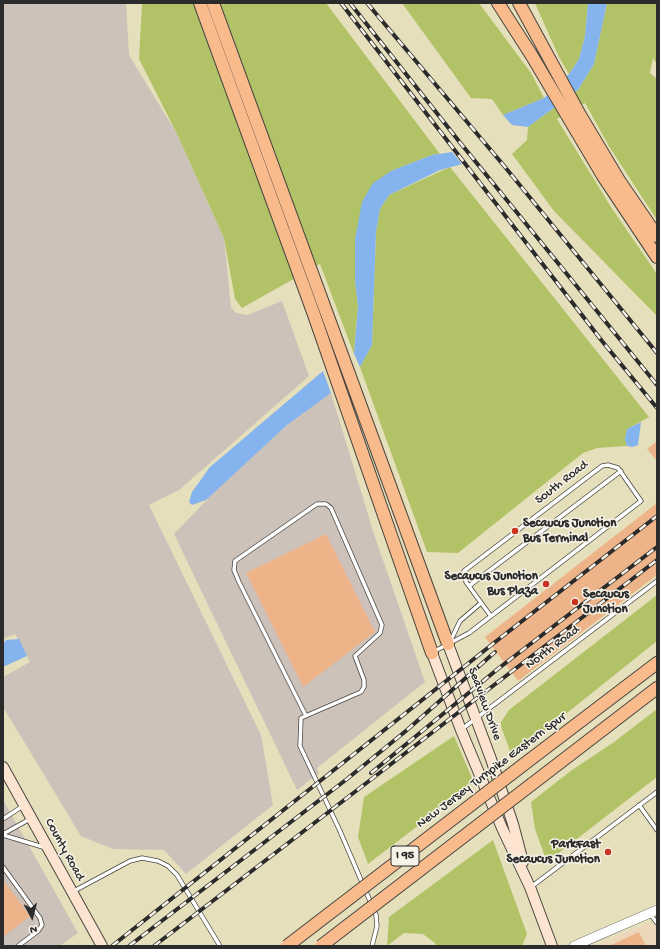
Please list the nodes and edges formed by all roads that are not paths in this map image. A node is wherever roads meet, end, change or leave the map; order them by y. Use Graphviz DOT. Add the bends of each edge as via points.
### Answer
graph roads {
  1 [pos="200,3"];
  2 [pos="213,3"];
  3 [pos="498,3"];
  4 [pos="519,3"];
  5 [pos="549,72"];
  6 [pos="575,118"];
  7 [pos="657,236"];
  8 [pos="657,257"];
  9 [pos="621,471"];
  10 [pos="657,581"];
  11 [pos="469,586"];
  12 [pos="481,603"];
  13 [pos="490,615"];
  14 [pos="448,644"];
  15 [pos="432,653"];
  16 [pos="657,658"];
  17 [pos="657,663"];
  18 [pos="643,673"];
  19 [pos="657,688"];
  20 [pos="306,716"];
  21 [pos="476,719"];
  22 [pos="461,730"];
  23 [pos="3,767"];
  24 [pos="657,792"];
  25 [pos="639,805"];
  26 [pos="24,806"];
  27 [pos="32,818"];
  28 [pos="3,819"];
  29 [pos="657,830"];
  30 [pos="3,835"];
  31 [pos="49,849"];
  32 [pos="3,867"];
  33 [pos="530,888"];
  34 [pos="73,892"];
  35 [pos="653,912"];
  36 [pos="657,922"];
  37 [pos="579,945"];
  38 [pos="18,946"];
  39 [pos="103,946"];
  40 [pos="220,946"];
  41 [pos="287,946"];
  42 [pos="320,946"];
  43 [pos="372,946"];
  44 [pos="552,946"];
  1 -- 15 [label="highway" via="313,312"];
  2 -- 14 [label="highway"];
  3 -- 5 [label="highway"];
  4 -- 5 [label="highway"];
  5 -- 6 [label="highway"];
  6 -- 7 [label="highway"];
  6 -- 8 [label="highway" via="614,195"];
  9 -- 11 [label="lane"];
  9 -- 11 [label="lane, South Road" via="615,466 602,466 464,571"];
  9 -- 13 [label="lane" via="641,500"];
  10 -- 21 [label="lane, North Road"];
  11 -- 12 [label="lane, South Road"];
  12 -- 13 [label="lane, South Road"];
  12 -- 14 [label="lane" via="460,621"];
  13 -- 14 [label="lane" via="469,633"];
  14 -- 15 [label="lane"];
  14 -- 21 [label="main road, Seaview Drive"];
  15 -- 22 [label="main road, Seaview Drive"];
  16 -- 18 [label="highway"];
  17 -- 18 [label="highway, New Jersey Turnpike Eastern Spur / I 95"];
  18 -- 41 [label="highway, New Jersey Turnpike Eastern Spur / I 95, bridge"];
  19 -- 42 [label="highway, I 95, bridge"];
  20 -- 20 [label="lane" via="361,692 364,680 355,656 380,633 382,625 332,508 326,504 317,504 235,561 234,570"];
  20 -- 43 [label="lane" via="301,718 300,746 376,915 377,926"];
  21 -- 22 [label="lane, North Road"];
  21 -- 33 [label="main road, Seaview Drive" via="513,824"];
  22 -- 33 [label="main road, Seaview Drive"];
  23 -- 26 [label="main road, County Road"];
  24 -- 25 [label="lane"];
  25 -- 29 [label="lane"];
  25 -- 33 [label="lane"];
  26 -- 27 [label="main road, County Road"];
  26 -- 28 [label="lane"];
  27 -- 30 [label="lane"];
  27 -- 31 [label="main road, County Road"];
  30 -- 31 [label="lane"];
  31 -- 34 [label="main road, County Road"];
  32 -- 38 [label="lane" via="40,918 42,925"];
  33 -- 44 [label="main road, Seaview Drive"];
  34 -- 39 [label="main road, County Road"];
  34 -- 40 [label="lane" via="130,860 158,860 177,875"];
  35 -- 36 [label="lane"];
  35 -- 37 [label="street"];
}
